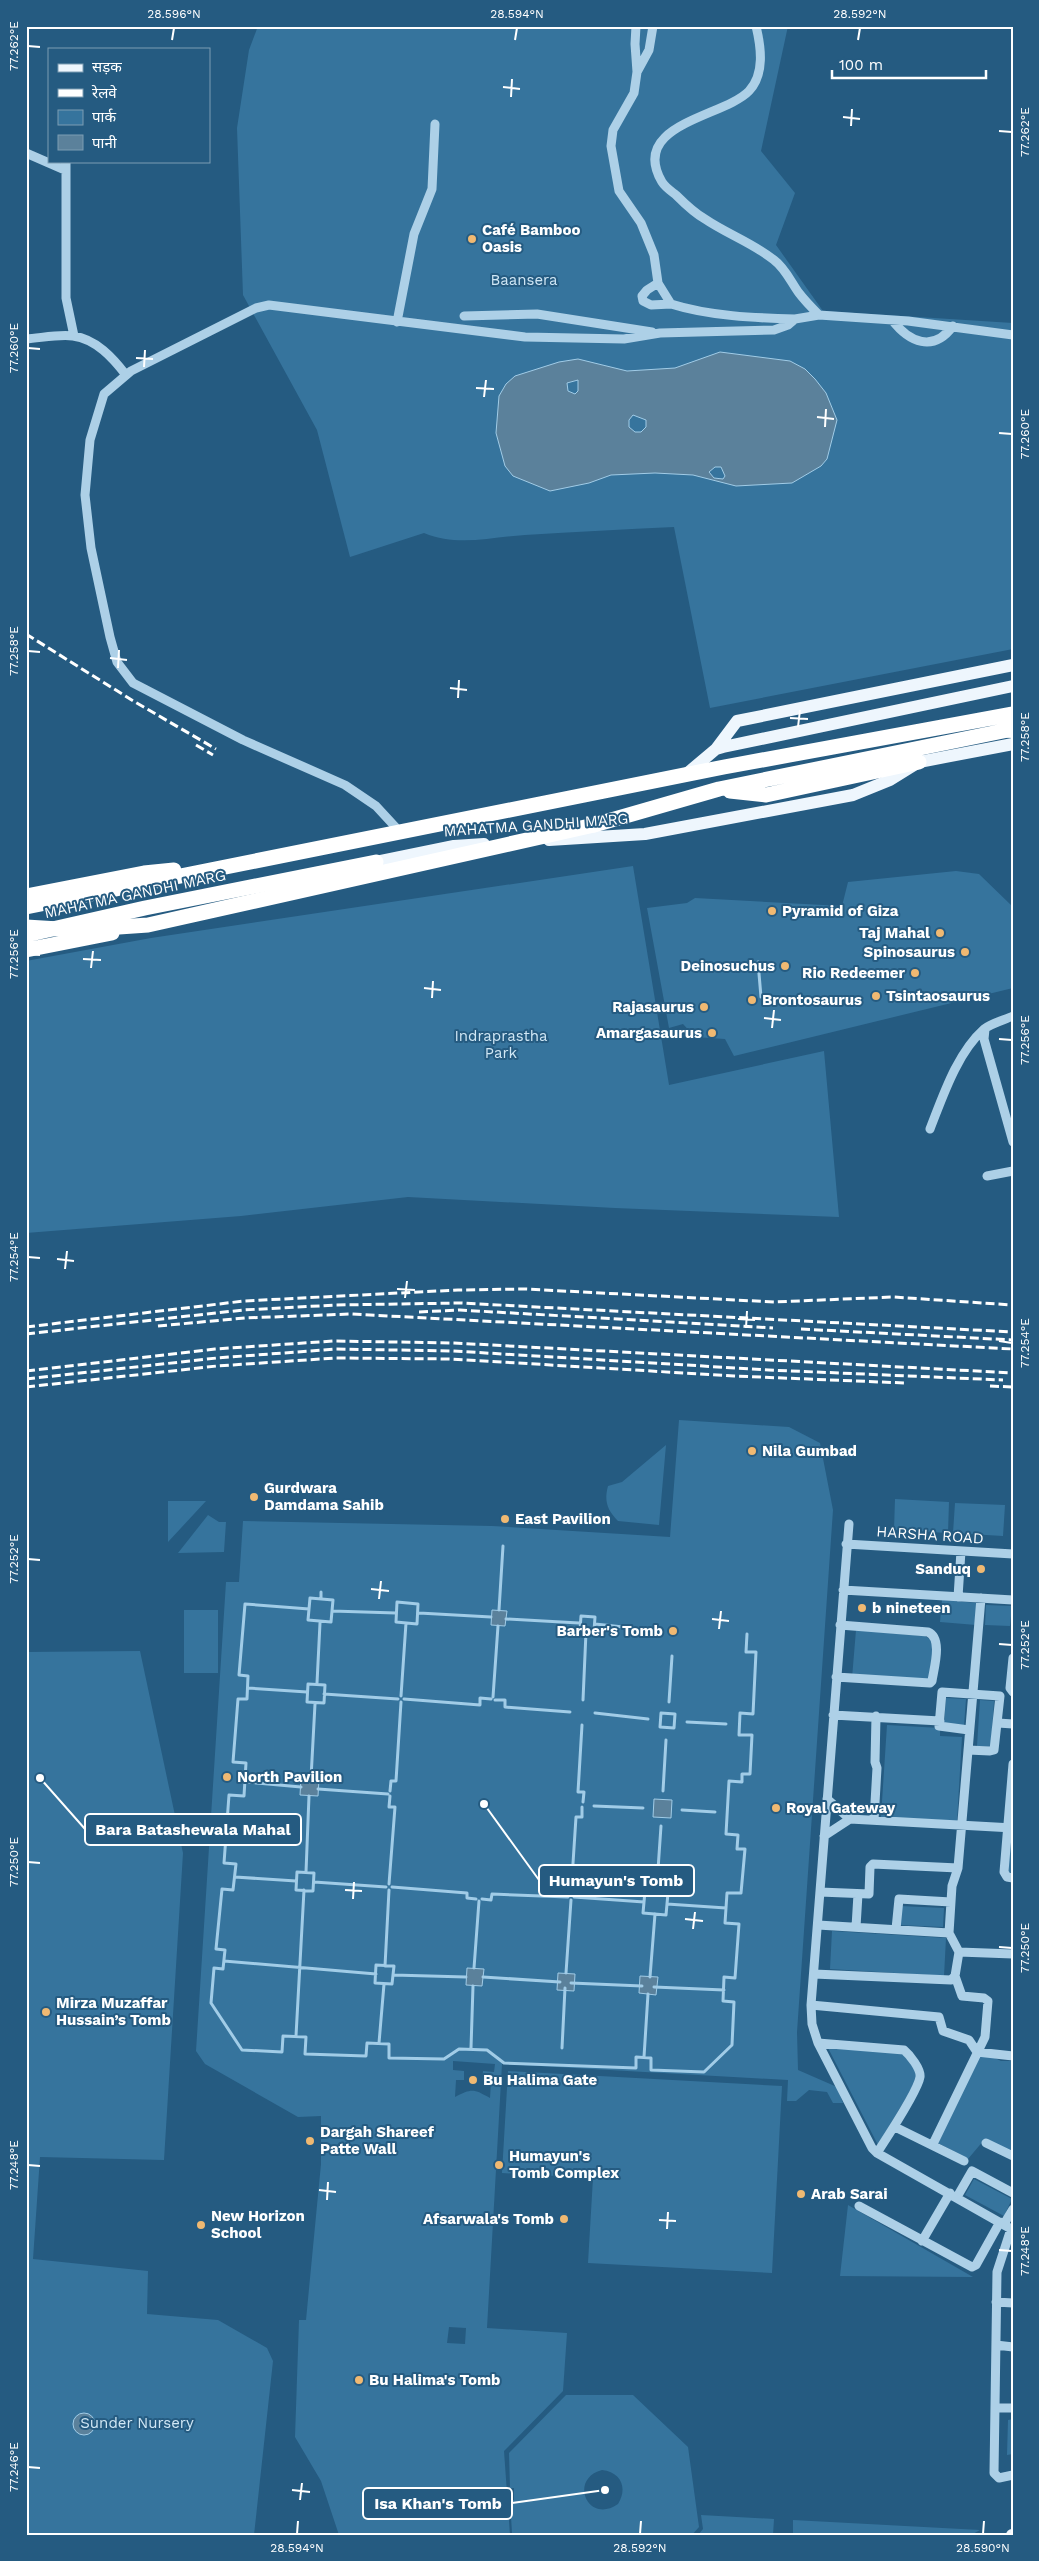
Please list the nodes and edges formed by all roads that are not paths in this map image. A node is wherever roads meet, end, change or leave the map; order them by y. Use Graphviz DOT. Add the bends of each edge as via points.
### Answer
graph roads {
  1 [pos="636,26"];
  2 [pos="653,26"];
  3 [pos="756,26"];
  4 [pos="637,72"];
  5 [pos="435,124"];
  6 [pos="26,153"];
  7 [pos="48,160"];
  8 [pos="53,162"];
  9 [pos="65,166"];
  10 [pos="658,283"];
  11 [pos="671,304"];
  12 [pos="464,316"];
  13 [pos="819,316"];
  14 [pos="795,319"];
  15 [pos="892,320"];
  16 [pos="397,322"];
  17 [pos="953,326"];
  18 [pos="660,333"];
  19 [pos="1013,335"];
  20 [pos="74,336"];
  21 [pos="26,339"];
  22 [pos="126,375"];
  23 [pos="1013,665"];
  24 [pos="1013,686"];
  25 [pos="1013,714"];
  26 [pos="1013,730"];
  27 [pos="1013,744"];
  28 [pos="716,749"];
  29 [pos="919,762"];
  30 [pos="684,776"];
  31 [pos="719,789"];
  32 [pos="400,832"];
  33 [pos="258,862"];
  34 [pos="376,862"];
  35 [pos="26,896"];
  36 [pos="26,908"];
  37 [pos="148,926"];
  38 [pos="26,927"];
  39 [pos="26,935"];
  40 [pos="26,950"];
  41 [pos="1013,1016"];
  42 [pos="985,1029"];
  43 [pos="930,1129"];
  44 [pos="1013,1142"];
  45 [pos="1013,1171"];
  46 [pos="988,1176"];
  47 [pos="848,1524"];
  48 [pos="846,1544"];
  49 [pos="961,1551"];
  50 [pos="1013,1554"];
  51 [pos="843,1590"];
  52 [pos="958,1597"];
  53 [pos="981,1598"];
  54 [pos="1013,1600"];
  55 [pos="840,1625"];
  56 [pos="1013,1658"];
  57 [pos="836,1677"];
  58 [pos="932,1681"];
  59 [pos="942,1692"];
  60 [pos="1013,1692"];
  61 [pos="973,1694"];
  62 [pos="833,1715"];
  63 [pos="876,1716"];
  64 [pos="940,1721"];
  65 [pos="998,1723"];
  66 [pos="1013,1724"];
  67 [pos="969,1730"];
  68 [pos="968,1750"];
  69 [pos="1013,1764"];
  70 [pos="827,1799"];
  71 [pos="850,1820"];
  72 [pos="874,1820"];
  73 [pos="962,1826"];
  74 [pos="1010,1828"];
  75 [pos="824,1836"];
  76 [pos="958,1868"];
  77 [pos="1013,1878"];
  78 [pos="820,1892"];
  79 [pos="858,1894"];
  80 [pos="951,1902"];
  81 [pos="818,1925"];
  82 [pos="856,1927"];
  83 [pos="896,1929"];
  84 [pos="949,1932"];
  85 [pos="959,1952"];
  86 [pos="1013,1954"];
  87 [pos="814,1974"];
  88 [pos="955,1976"];
  89 [pos="811,2005"];
  90 [pos="818,2043"];
  91 [pos="977,2052"];
  92 [pos="1013,2056"];
  93 [pos="895,2126"];
  94 [pos="986,2142"];
  95 [pos="933,2144"];
  96 [pos="877,2153"];
  97 [pos="1013,2156"];
  98 [pos="964,2161"];
  99 [pos="1013,2193"];
  100 [pos="953,2195"];
  101 [pos="859,2206"];
  102 [pos="1013,2209"];
  103 [pos="1007,2226"];
  104 [pos="922,2241"];
  105 [pos="996,2302"];
  106 [pos="1013,2303"];
  107 [pos="996,2345"];
  108 [pos="1013,2347"];
  109 [pos="996,2408"];
  110 [pos="1013,2408"];
  111 [pos="1013,2475"];
  1 -- 4 [label="street"];
  2 -- 4 [label="street" via="649,50"];
  3 -- 13 [label="street" via="761,64 750,90 738,100 674,129 658,149 657,167 662,183 698,214 774,260"];
  4 -- 10 [label="street" via="634,93 612,130 611,146 618,191 641,222 654,255"];
  5 -- 16 [label="street" via="432,189 414,234"];
  6 -- 7 [label="street"];
  8 -- 9 [label="street"];
  9 -- 20 [label="street" via="66,298"];
  10 -- 11 [label="street"];
  10 -- 11 [label="street" via="647,290 642,296 643,301 651,305"];
  11 -- 14 [label="street" via="745,317"];
  12 -- 18 [label="street" via="537,314"];
  13 -- 14 [label="street"];
  13 -- 15 [label="street"];
  14 -- 18 [label="street" via="774,330"];
  15 -- 17 [label="street"];
  15 -- 17 [label="street" via="912,340 936,341"];
  16 -- 18 [label="street" via="525,337 624,339"];
  16 -- 22 [label="street" via="262,306"];
  17 -- 19 [label="street"];
  20 -- 21 [label="street"];
  20 -- 22 [label="street" via="109,354"];
  22 -- 32 [label="street" via="104,394 90,440 85,495 91,548 117,662 133,683 243,740 352,789 376,806"];
  23 -- 28 [label="main road" via="737,721"];
  24 -- 28 [label="main road, MAHATMA GANDHI MARG"];
  25 -- 30 [label="highway"];
  26 -- 31 [label="highway"];
  27 -- 29 [label="main road, MAHATMA GANDHI MARG"];
  28 -- 30 [label="main road, MAHATMA GANDHI MARG"];
  29 -- 31 [label="highway" via="766,795"];
  29 -- 34 [label="main road, MAHATMA GANDHI MARG" via="890,780 853,795 655,832 454,846"];
  30 -- 32 [label="highway, MAHATMA GANDHI MARG"];
  31 -- 37 [label="highway, bridge" via="594,825"];
  32 -- 33 [label="highway, MAHATMA GANDHI MARG"];
  33 -- 35 [label="highway" via="144,873"];
  33 -- 36 [label="highway"];
  34 -- 39 [label="highway, MAHATMA GANDHI MARG"];
  37 -- 38 [label="highway, bridge" via="75,930"];
  37 -- 40 [label="highway, bridge"];
  41 -- 42 [label="street"];
  42 -- 43 [label="street" via="964,1054 939,1102"];
  42 -- 44 [label="street" via="984,1039"];
  45 -- 46 [label="street"];
  47 -- 48 [label="street"];
  48 -- 49 [label="street, HARSHA ROAD"];
  48 -- 51 [label="street"];
  49 -- 50 [label="street, HARSHA ROAD"];
  49 -- 52 [label="street"];
  51 -- 52 [label="street"];
  51 -- 55 [label="street"];
  52 -- 53 [label="street"];
  53 -- 54 [label="street"];
  53 -- 61 [label="street"];
  55 -- 57 [label="street"];
  55 -- 58 [label="street" via="932,1634 936,1641"];
  56 -- 60 [label="street" via="1010,1688"];
  57 -- 58 [label="street" via="919,1683"];
  57 -- 62 [label="street"];
  58 -- 59 [label="street"];
  59 -- 61 [label="street"];
  59 -- 64 [label="street"];
  61 -- 65 [label="street" via="999,1695"];
  61 -- 67 [label="street"];
  62 -- 63 [label="street"];
  62 -- 70 [label="street"];
  63 -- 64 [label="street"];
  63 -- 72 [label="street"];
  64 -- 67 [label="street" via="939,1726"];
  65 -- 66 [label="street"];
  65 -- 68 [label="street" via="994,1750"];
  67 -- 68 [label="street"];
  68 -- 73 [label="street"];
  69 -- 74 [label="street"];
  70 -- 71 [label="street"];
  70 -- 75 [label="street"];
  71 -- 72 [label="street"];
  71 -- 75 [label="street"];
  72 -- 73 [label="street"];
  73 -- 74 [label="street"];
  73 -- 76 [label="street"];
  74 -- 77 [label="street" via="1004,1872"];
  75 -- 78 [label="street"];
  76 -- 79 [label="street" via="873,1864 870,1867 869,1894"];
  76 -- 80 [label="street"];
  78 -- 79 [label="street"];
  78 -- 81 [label="street"];
  79 -- 82 [label="street"];
  80 -- 83 [label="street" via="899,1899"];
  80 -- 84 [label="street"];
  81 -- 82 [label="street"];
  81 -- 87 [label="street"];
  82 -- 83 [label="street"];
  83 -- 84 [label="street"];
  84 -- 85 [label="street"];
  85 -- 86 [label="street"];
  85 -- 88 [label="street"];
  87 -- 88 [label="street" via="947,1980"];
  87 -- 89 [label="street"];
  88 -- 91 [label="street" via="962,1996 984,1998 989,2004 985,2037"];
  89 -- 90 [label="street"];
  89 -- 91 [label="street" via="939,2017 943,2031 969,2040"];
  90 -- 93 [label="street" via="906,2051 921,2075"];
  90 -- 96 [label="street"];
  91 -- 92 [label="street"];
  91 -- 95 [label="street"];
  93 -- 95 [label="street"];
  93 -- 96 [label="street"];
  94 -- 97 [label="street"];
  95 -- 98 [label="street"];
  96 -- 100 [label="street"];
  99 -- 100 [label="street" via="972,2171"];
  100 -- 103 [label="street"];
  100 -- 104 [label="street"];
  101 -- 104 [label="street"];
  102 -- 103 [label="street"];
  103 -- 104 [label="street" via="974,2266"];
  103 -- 105 [label="street" via="997,2272"];
  105 -- 106 [label="street"];
  105 -- 107 [label="street"];
  107 -- 108 [label="street"];
  107 -- 109 [label="street"];
  109 -- 110 [label="street"];
  109 -- 111 [label="street" via="994,2473 999,2478"];
}
